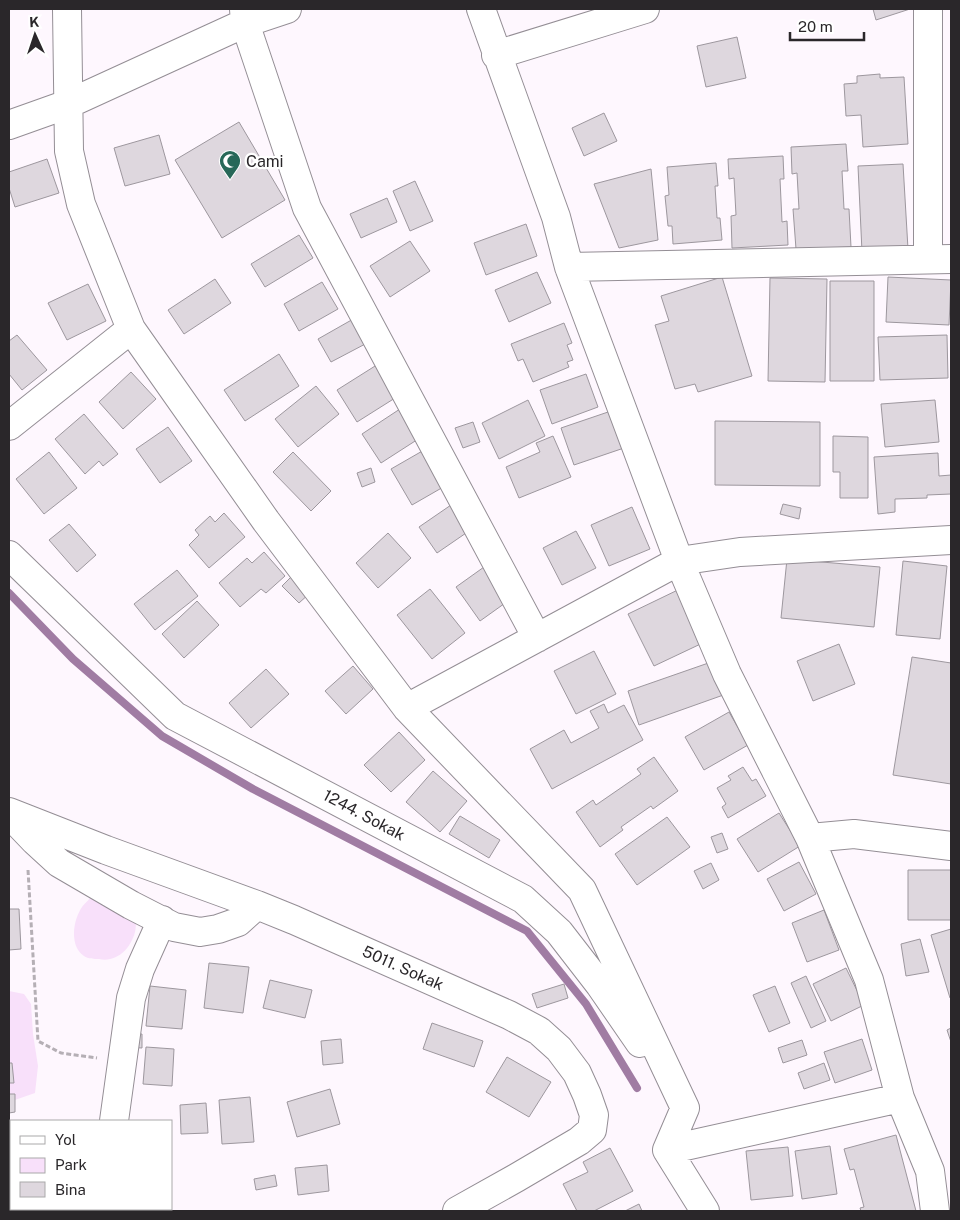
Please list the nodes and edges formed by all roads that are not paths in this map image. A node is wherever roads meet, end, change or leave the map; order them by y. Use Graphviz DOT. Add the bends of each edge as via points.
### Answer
graph roads {
  1 [pos="67,9"];
  2 [pos="287,9"];
  3 [pos="481,9"];
  4 [pos="645,9"];
  5 [pos="928,9"];
  6 [pos="244,16"];
  7 [pos="496,55"];
  8 [pos="68,104"];
  9 [pos="9,125"];
  10 [pos="940,259"];
  11 [pos="569,267"];
  12 [pos="132,330"];
  13 [pos="9,426"];
  14 [pos="951,540"];
  15 [pos="9,554"];
  16 [pos="679,561"];
  17 [pos="538,638"];
  18 [pos="407,708"];
  19 [pos="15,819"];
  20 [pos="810,838"];
  21 [pos="951,846"];
  22 [pos="257,905"];
  23 [pos="162,920"];
  24 [pos="900,1098"];
  25 [pos="685,1108"];
  26 [pos="114,1120"];
  27 [pos="667,1150"];
  28 [pos="457,1211"];
  29 [pos="705,1211"];
  30 [pos="935,1211"];
  1 -- 8 [label="street"];
  2 -- 6 [label="street"];
  3 -- 7 [label="street"];
  4 -- 7 [label="street"];
  5 -- 10 [label="street"];
  6 -- 8 [label="street"];
  6 -- 17 [label="street" via="307,208"];
  7 -- 11 [label="street" via="556,217"];
  8 -- 9 [label="street"];
  8 -- 12 [label="street" via="69,151 81,204"];
  10 -- 11 [label="street"];
  11 -- 16 [label="street"];
  12 -- 13 [label="street"];
  12 -- 18 [label="street" via="266,521"];
  14 -- 16 [label="street" via="740,552"];
  15 -- 25 [label="street, 1244. Sokak" via="175,716 523,899 559,932"];
  16 -- 17 [label="street"];
  16 -- 20 [label="street" via="727,674"];
  17 -- 18 [label="street"];
  18 -- 25 [label="street" via="582,890"];
  19 -- 22 [label="street, 5011. Sokak"];
  19 -- 23 [label="street" via="59,863"];
  20 -- 21 [label="street" via="854,834"];
  20 -- 24 [label="street" via="869,980"];
  22 -- 23 [label="street" via="238,922 200,932 174,927"];
  22 -- 28 [label="street, 5011. Sokak" via="509,1015 539,1031 559,1049 577,1073 594,1115 592,1130 579,1141"];
  23 -- 26 [label="street" via="131,998"];
  24 -- 27 [label="street"];
  24 -- 30 [label="street" via="930,1171"];
  25 -- 27 [label="street"];
  27 -- 29 [label="street"];
}
